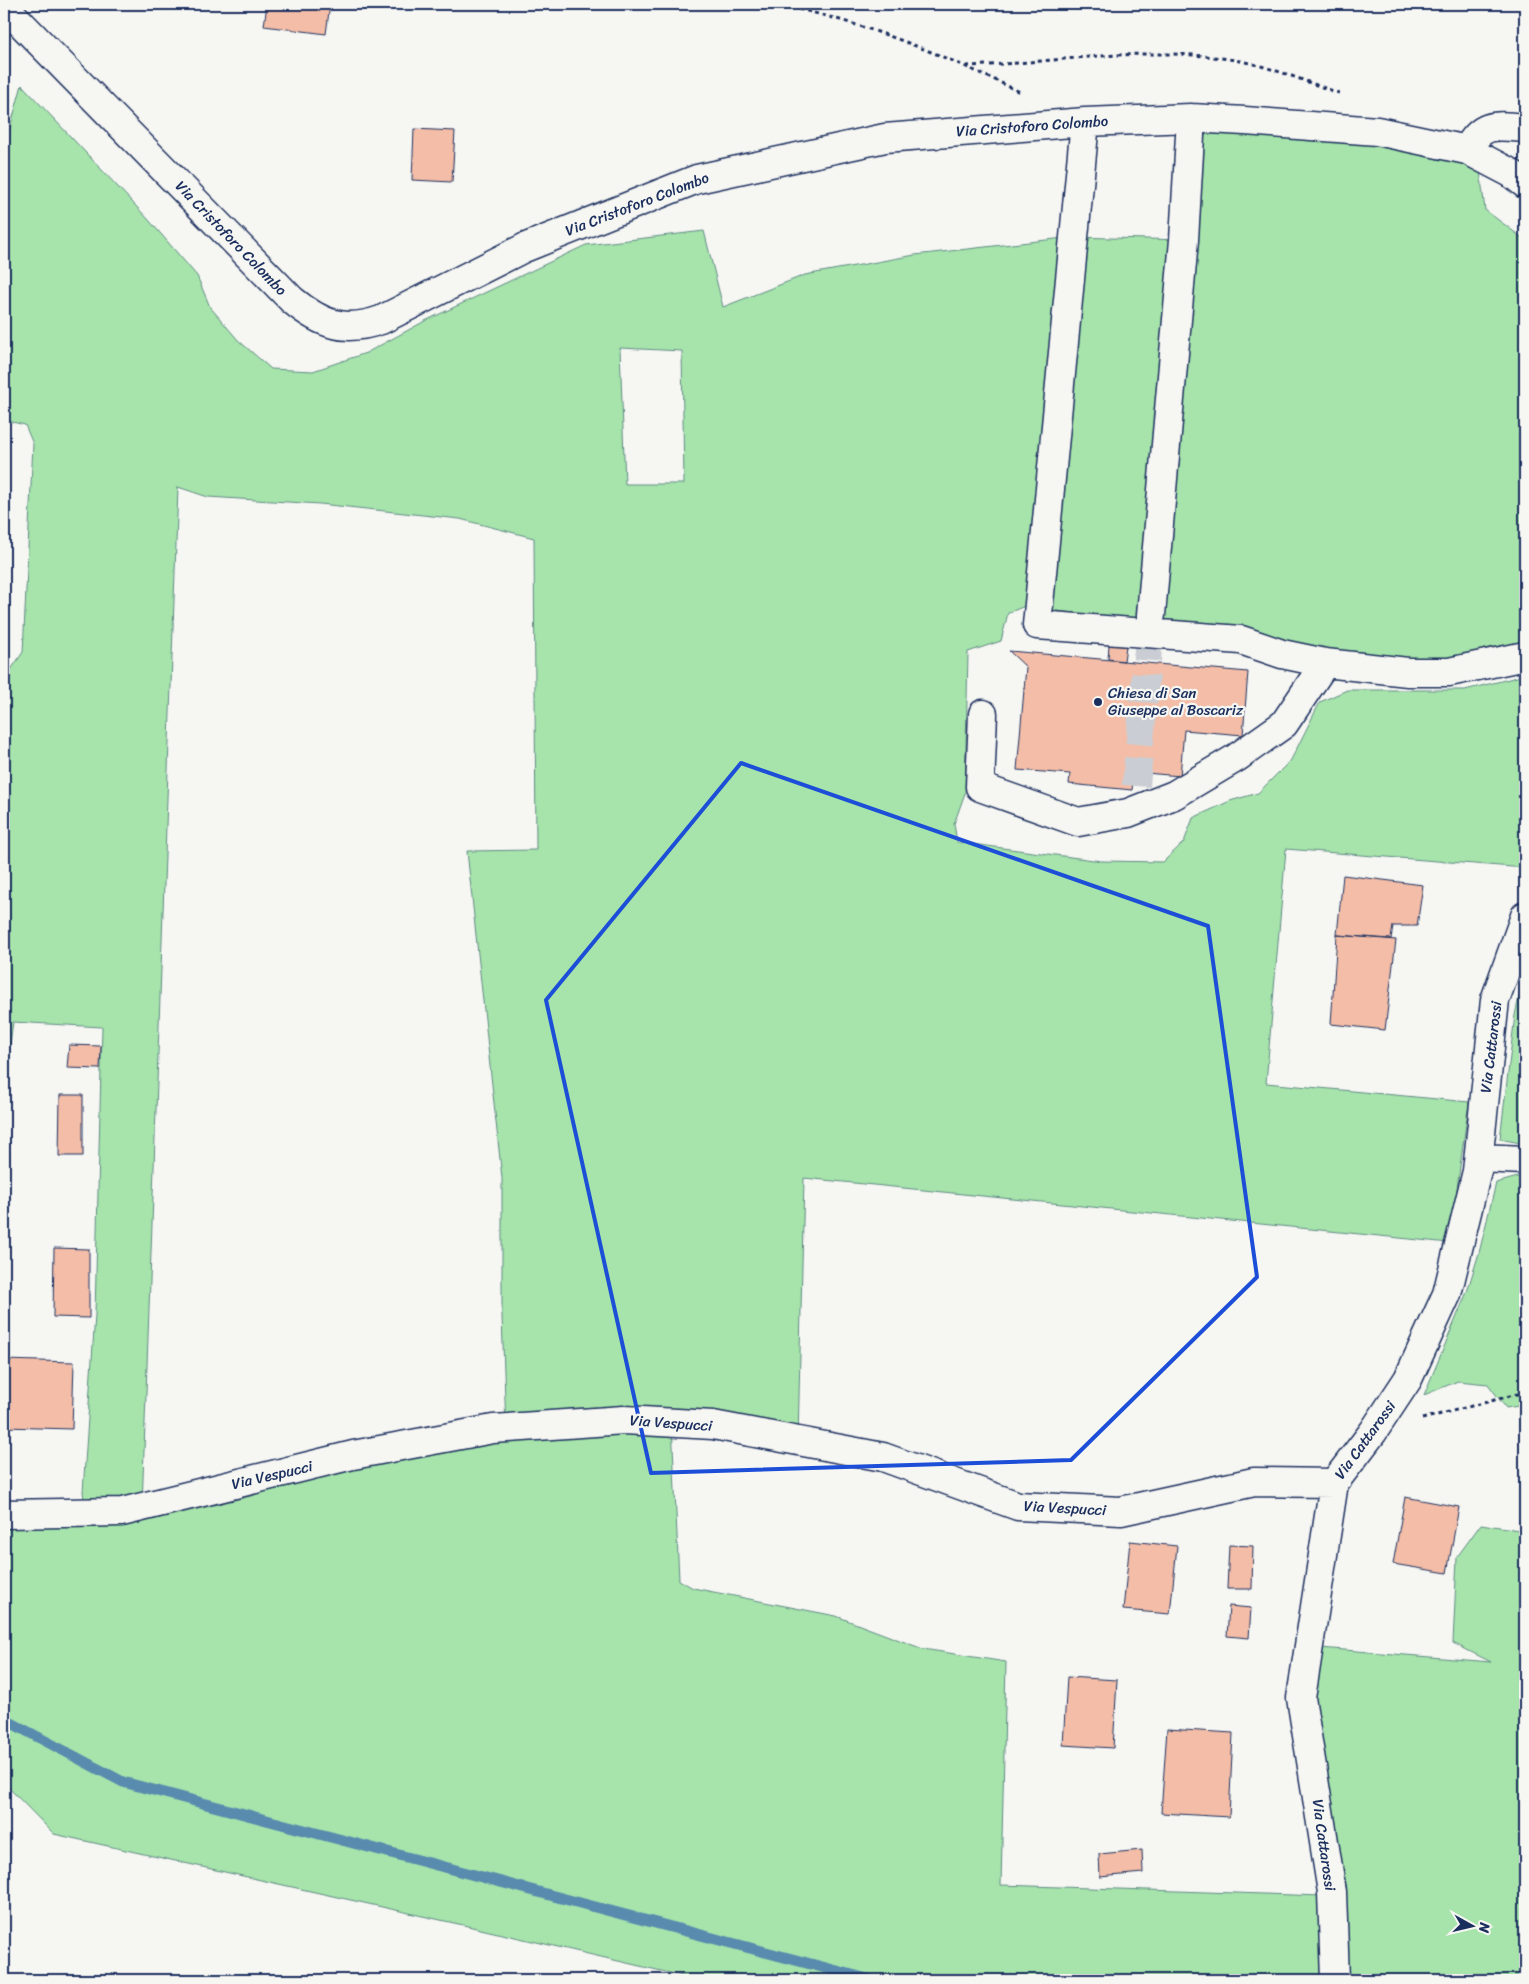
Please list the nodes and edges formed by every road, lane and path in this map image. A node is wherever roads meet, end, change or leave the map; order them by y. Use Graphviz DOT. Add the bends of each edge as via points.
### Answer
graph roads {
  1 [pos="775,4"];
  2 [pos="4,6"];
  3 [pos="966,66"];
  4 [pos="1345,94"];
  5 [pos="1026,95"];
  6 [pos="1191,118"];
  7 [pos="1085,122"];
  8 [pos="1525,128"];
  9 [pos="1467,150"];
  10 [pos="1525,184"];
  11 [pos="1151,616"];
  12 [pos="1525,656"];
  13 [pos="1325,663"];
  14 [pos="983,714"];
  15 [pos="1525,919"];
  16 [pos="1479,1158"];
  17 [pos="1525,1160"];
  18 [pos="1525,1392"];
  19 [pos="1373,1432"];
  20 [pos="1334,1483"];
  21 [pos="4,1514"];
  22 [pos="1335,1980"];
  1 -- 3 [label="path" via="866,27"];
  2 -- 7 [label="street, Via Cristoforo Colombo" via="292,300 310,315 344,326 366,325 381,320 524,248 696,179 885,138"];
  3 -- 4 [label="path" via="1018,64 1068,57 1186,54 1246,62"];
  3 -- 5 [label="path"];
  6 -- 7 [label="street, Via Cristoforo Colombo"];
  6 -- 9 [label="street, Via Cristoforo Colombo" via="1377,131"];
  6 -- 11 [label="street" via="1183,257"];
  7 -- 13 [label="street" via="1037,625 1241,640 1282,654"];
  8 -- 9 [label="street" via="1490,126 1474,137"];
  9 -- 10 [label="street, Via Cristoforo Colombo"];
  12 -- 13 [label="street" via="1449,672 1408,672"];
  13 -- 14 [label="street" via="1284,724 1236,758 1174,795 1135,798 1078,822 980,787"];
  15 -- 16 [label="street, Via Cattarossi" via="1495,1000"];
  16 -- 17 [label="street"];
  16 -- 19 [label="street, Via Cattarossi" via="1447,1294 1408,1379"];
  18 -- 19 [label="path"];
  19 -- 20 [label="street, Via Cattarossi"];
  20 -- 21 [label="street, Via Vespucci" via="1254,1482 1121,1512 1018,1506 883,1457 713,1425 624,1420 493,1429 353,1456 122,1512"];
  20 -- 22 [label="street, Via Cattarossi" via="1301,1698 1332,1892"];
}
